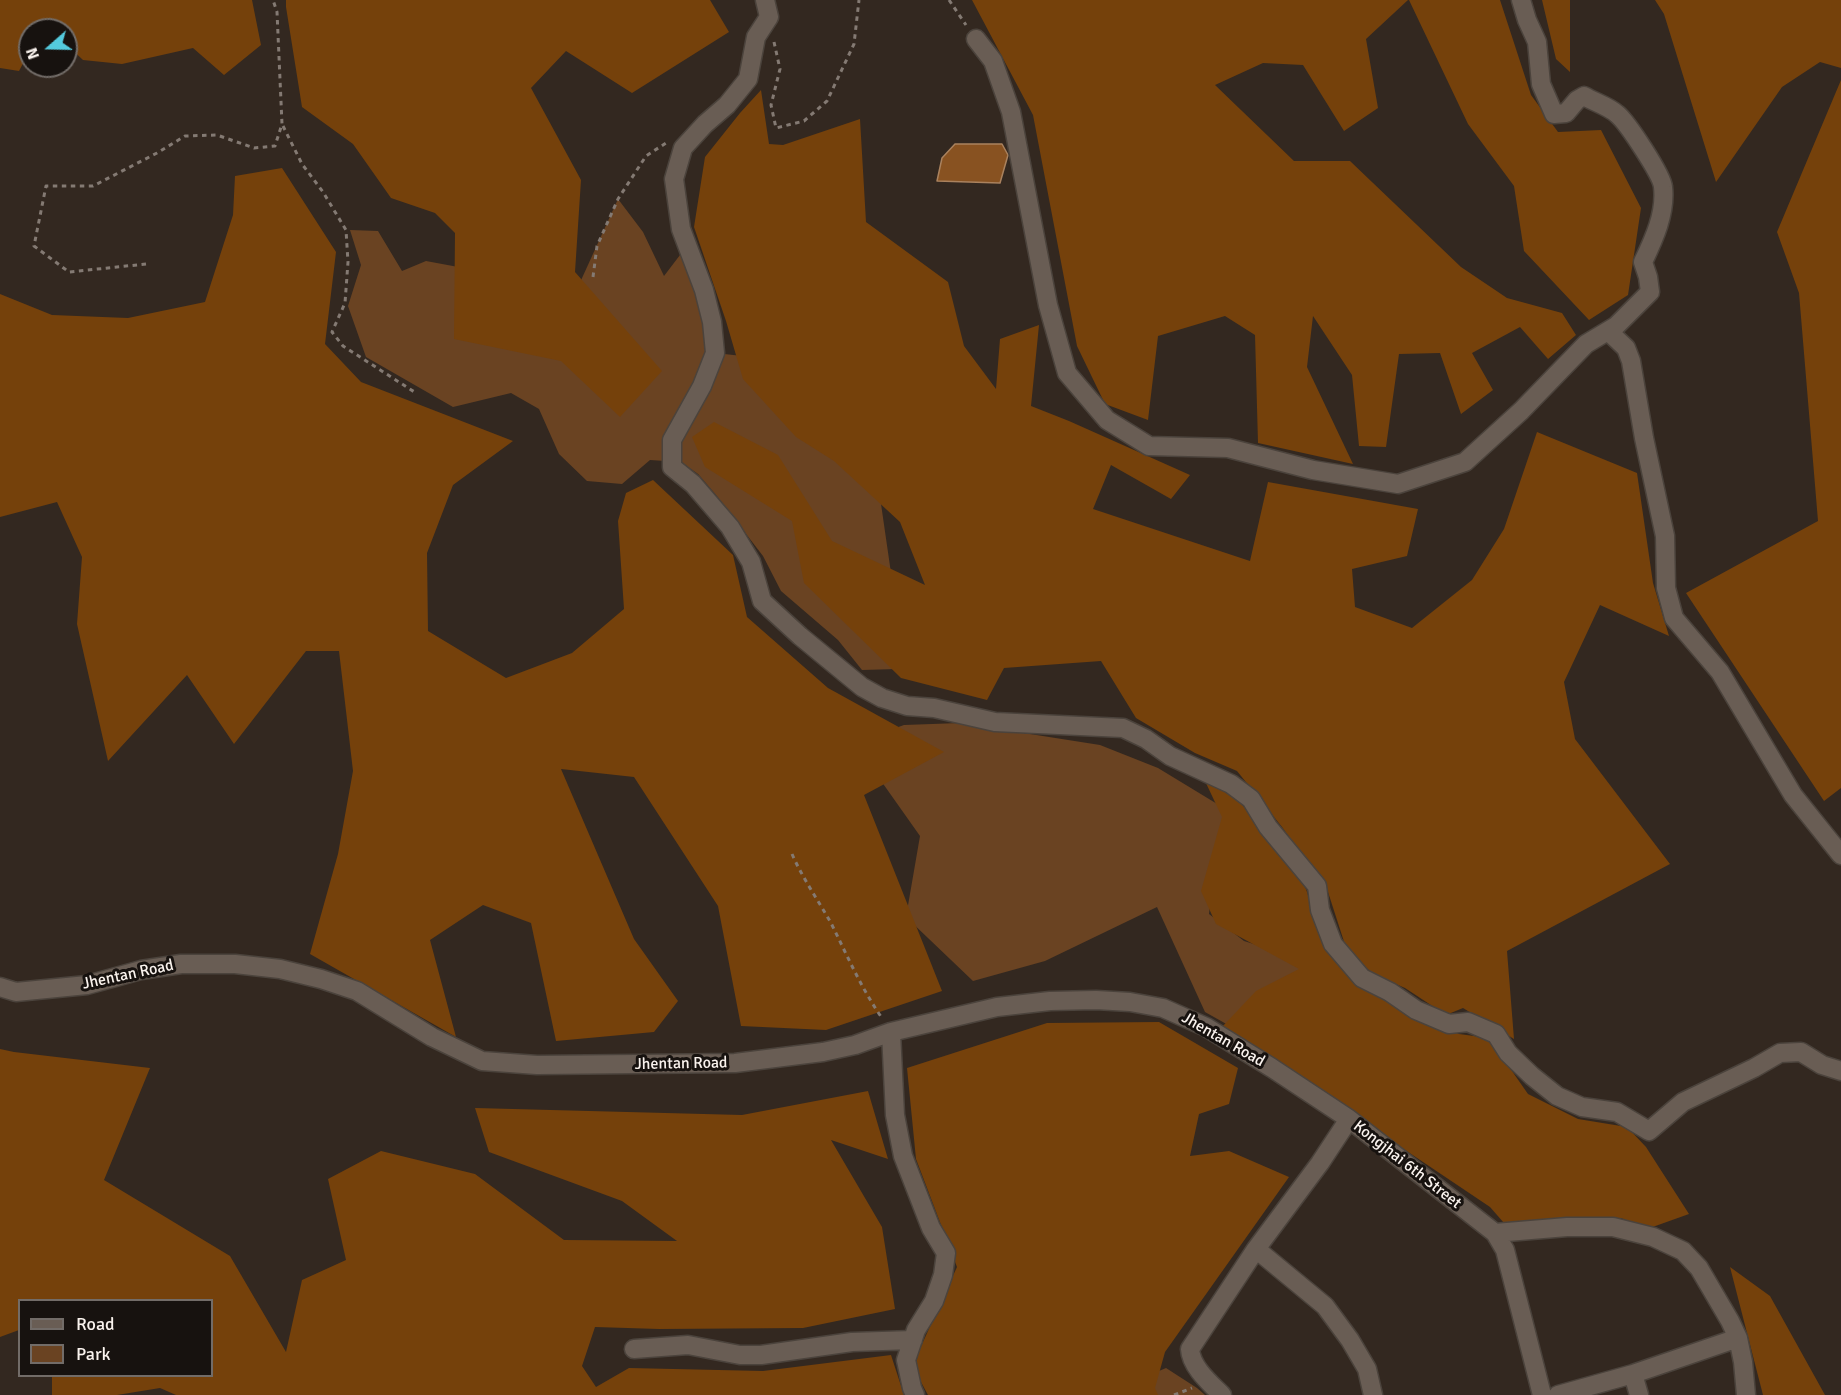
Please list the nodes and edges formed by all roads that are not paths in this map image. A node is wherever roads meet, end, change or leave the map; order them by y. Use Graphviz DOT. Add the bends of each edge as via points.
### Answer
graph roads {
  1 [pos="1521,0"];
  2 [pos="767,8"];
  3 [pos="976,39"];
  4 [pos="1608,331"];
  5 [pos="1841,855"];
  6 [pos="0,987"];
  7 [pos="891,1032"];
  8 [pos="1841,1071"];
  9 [pos="1348,1119"];
  10 [pos="1495,1233"];
  11 [pos="1256,1250"];
  12 [pos="1738,1338"];
  13 [pos="913,1340"];
  14 [pos="634,1349"];
  15 [pos="1633,1374"];
  16 [pos="915,1395"];
  17 [pos="1222,1395"];
  18 [pos="1373,1395"];
  19 [pos="1542,1395"];
  20 [pos="1558,1395"];
  21 [pos="1640,1395"];
  22 [pos="1746,1395"];
  1 -- 4 [label="street" via="1537,42 1542,84 1554,114 1566,113 1584,96 1616,113 1664,184 1656,236 1643,262 1650,292"];
  2 -- 8 [label="street" via="756,37 748,79 683,148 674,179 681,229 704,290 715,352 702,386 672,440 672,467 693,484 730,527 751,562 762,601 862,687 882,698 995,722 1123,728 1170,756 1231,784 1251,799 1275,836 1317,886 1320,910 1333,944 1362,978 1416,1010 1449,1024 1468,1022 1496,1034 1508,1053 1532,1076 1565,1100 1617,1112 1649,1131 1683,1102 1780,1053 1801,1052"];
  3 -- 4 [label="street" via="993,61 1011,112 1048,305 1067,373 1107,420 1149,446 1228,448 1313,470 1398,484 1465,462 1586,344"];
  4 -- 5 [label="street" via="1626,348 1631,362 1665,536 1666,588 1674,618 1720,672 1793,795"];
  6 -- 7 [label="street, Jhentan Road" via="16,992 87,985 181,964 280,969 357,991 432,1037 482,1061 537,1065 735,1063 823,1052"];
  7 -- 9 [label="street, Jhentan Road" via="997,1007 1050,1001 1130,1002 1163,1008 1206,1028"];
  7 -- 13 [label="street" via="895,1115 903,1156 931,1228 946,1253 934,1301"];
  9 -- 10 [label="street, Kongjhai 6th Street"];
  9 -- 11 [label="street, Kongjhai 6th Street"];
  10 -- 12 [label="street" via="1613,1227 1653,1237 1683,1251 1699,1268"];
  10 -- 19 [label="street, Kongjhai 6th Street" via="1505,1250"];
  11 -- 17 [label="street, Kongjhai 6th Street" via="1190,1349 1190,1356"];
  11 -- 18 [label="street" via="1325,1306 1367,1369"];
  12 -- 15 [label="street"];
  12 -- 22 [label="street"];
  13 -- 14 [label="street" via="852,1342 761,1355 688,1345"];
  13 -- 16 [label="street" via="906,1360"];
  15 -- 20 [label="street"];
  15 -- 21 [label="street"];
}
